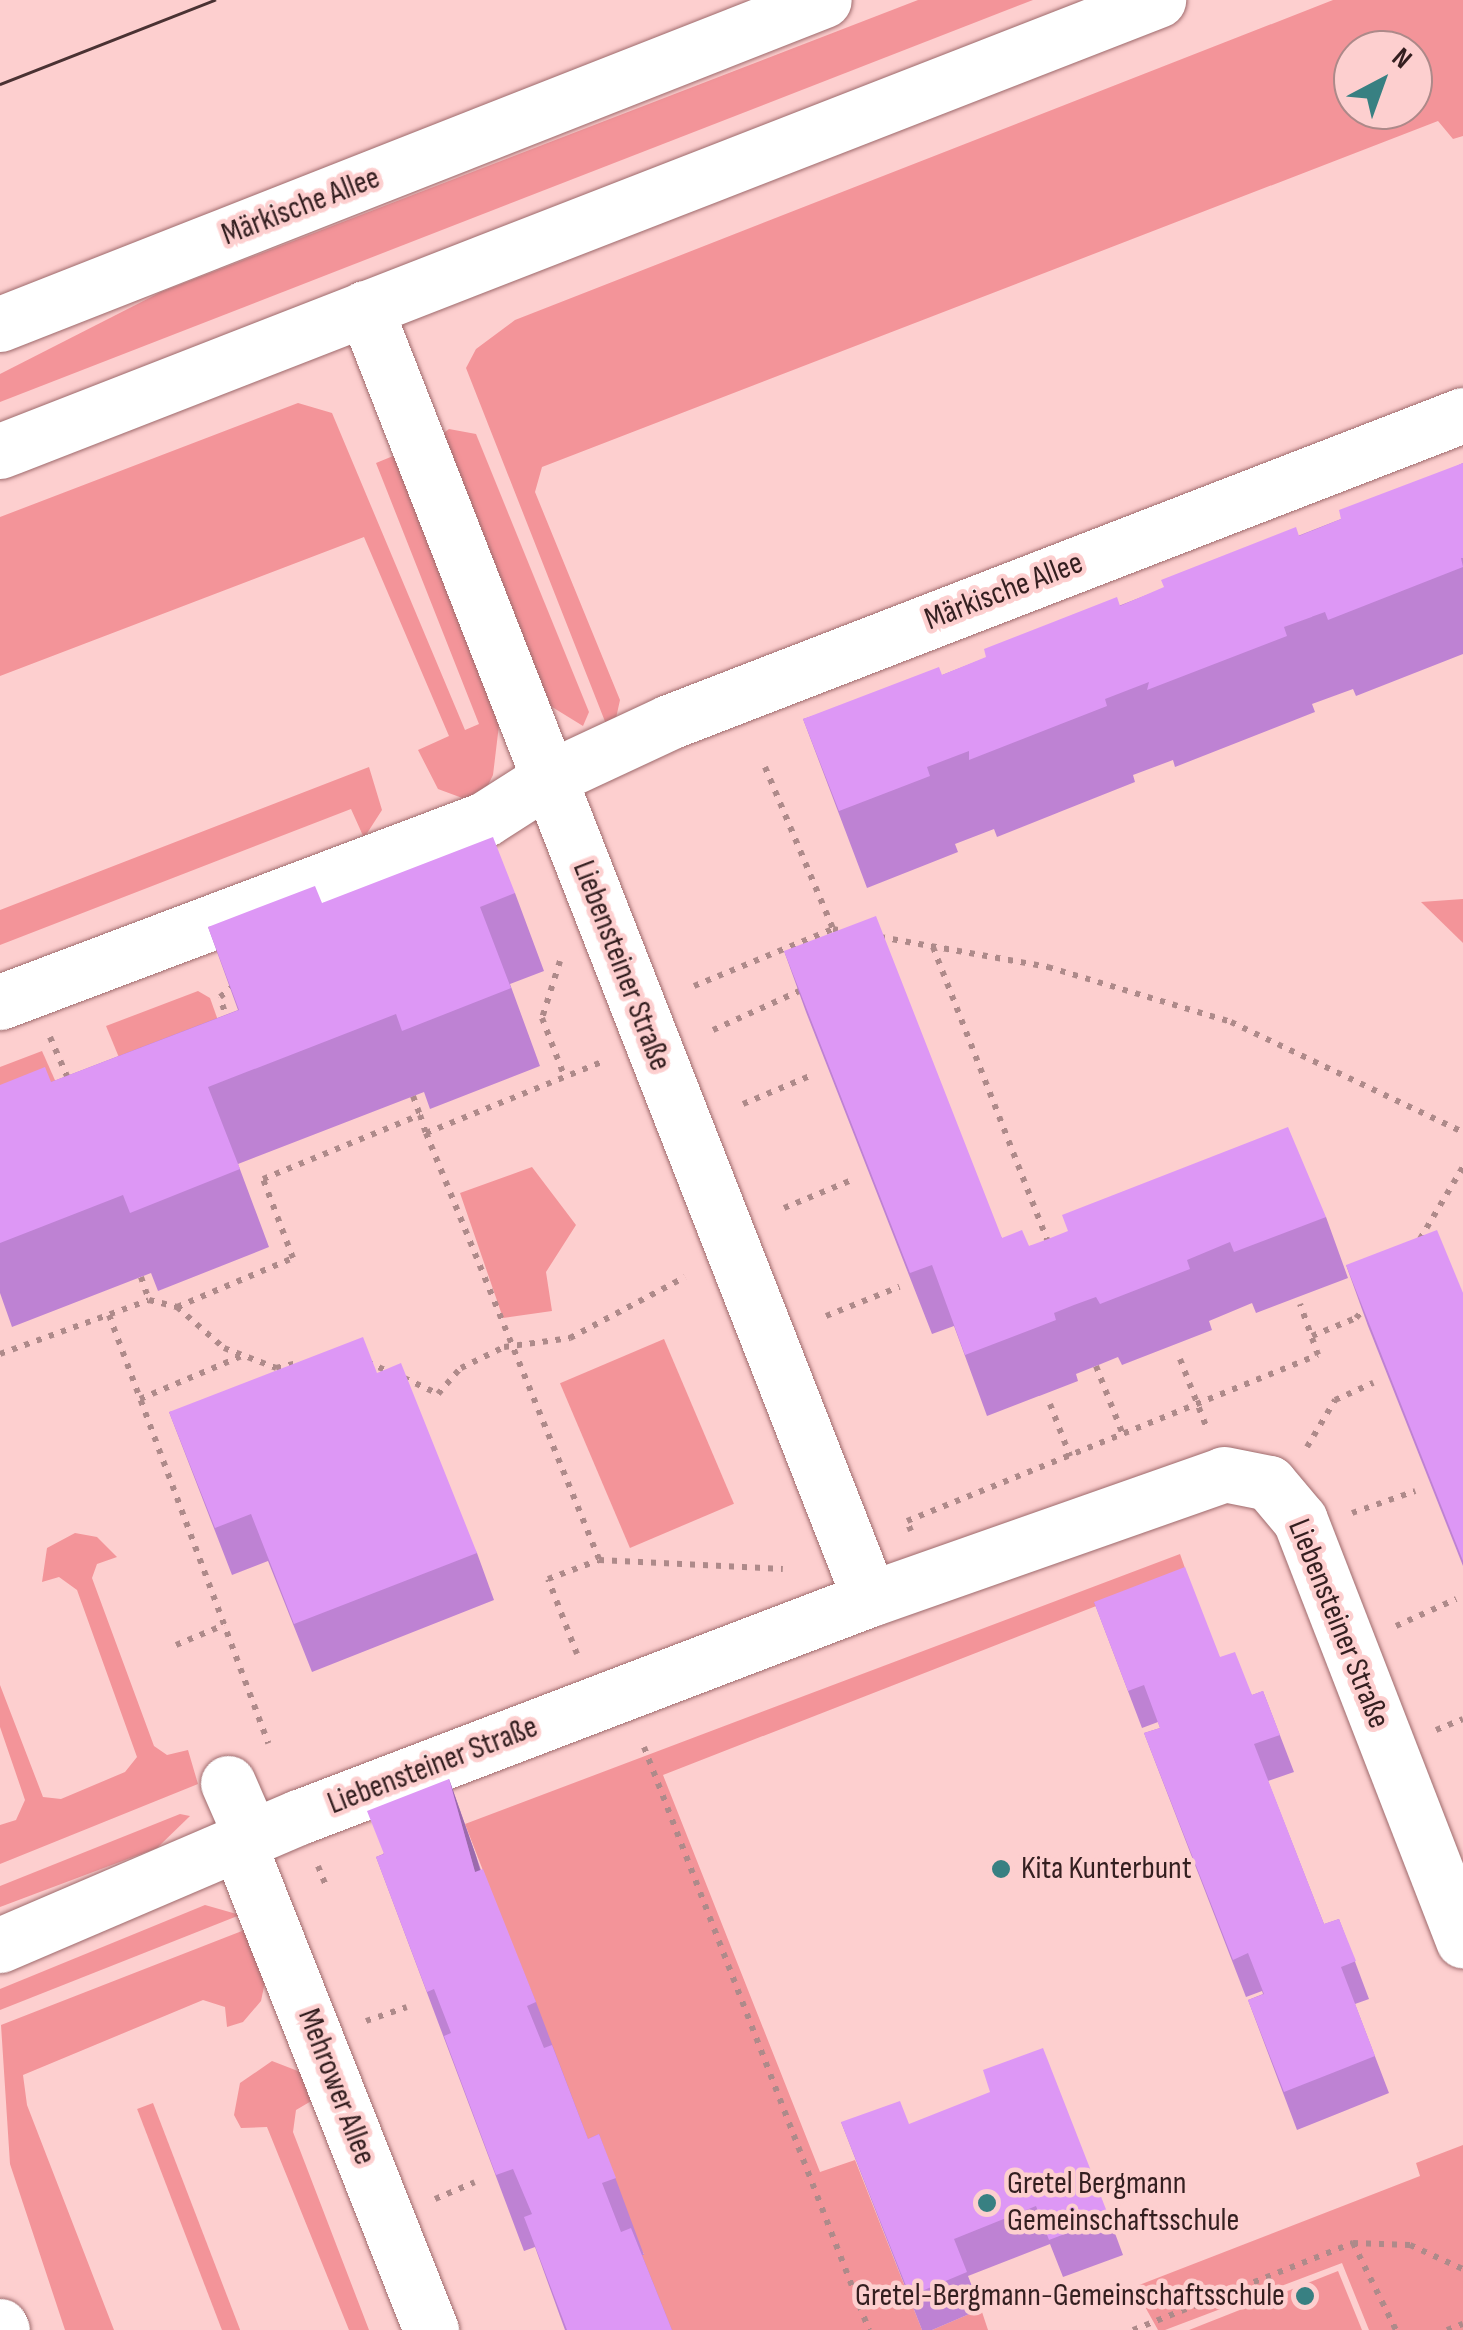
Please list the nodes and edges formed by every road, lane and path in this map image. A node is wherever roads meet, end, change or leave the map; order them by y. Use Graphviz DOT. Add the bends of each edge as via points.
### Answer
graph roads {
  1 [pos="824,0"];
  2 [pos="1158,0"];
  3 [pos="365,308"];
  4 [pos="0,324"];
  5 [pos="1463,415"];
  6 [pos="0,451"];
  7 [pos="764,767"];
  8 [pos="549,778"];
  9 [pos="833,929"];
  10 [pos="554,941"];
  11 [pos="933,946"];
  12 [pos="251,978"];
  13 [pos="694,986"];
  14 [pos="812,986"];
  15 [pos="15,996"];
  16 [pos="230,1028"];
  17 [pos="713,1030"];
  18 [pos="812,1074"];
  19 [pos="413,1096"];
  20 [pos="76,1099"];
  21 [pos="743,1104"];
  22 [pos="420,1115"];
  23 [pos="1463,1132"];
  24 [pos="426,1133"];
  25 [pos="1463,1167"];
  26 [pos="854,1180"];
  27 [pos="784,1208"];
  28 [pos="731,1253"];
  29 [pos="1410,1256"];
  30 [pos="1056,1263"];
  31 [pos="141,1277"];
  32 [pos="899,1286"];
  33 [pos="1376,1295"];
  34 [pos="149,1300"];
  35 [pos="1300,1304"];
  36 [pos="177,1307"];
  37 [pos="109,1315"];
  38 [pos="826,1316"];
  39 [pos="1312,1336"];
  40 [pos="513,1346"];
  41 [pos="0,1354"];
  42 [pos="243,1356"];
  43 [pos="1180,1358"];
  44 [pos="306,1360"];
  45 [pos="355,1361"];
  46 [pos="1096,1366"];
  47 [pos="1373,1383"];
  48 [pos="1191,1386"];
  49 [pos="140,1399"];
  50 [pos="1050,1404"];
  51 [pos="1123,1435"];
  52 [pos="1070,1456"];
  53 [pos="1280,1491"];
  54 [pos="908,1521"];
  55 [pos="599,1560"];
  56 [pos="783,1568"];
  57 [pos="870,1599"];
  58 [pos="224,1625"];
  59 [pos="176,1645"];
  60 [pos="597,1704"];
  61 [pos="644,1747"];
  62 [pos="270,1748"];
  63 [pos="228,1783"];
  64 [pos="246,1842"];
  65 [pos="1463,1941"];
  66 [pos="0,1945"];
  67 [pos="1354,2243"];
  68 [pos="1463,2268"];
  69 [pos="1463,2324"];
  70 [pos="431,2330"];
  71 [pos="869,2330"];
  72 [pos="1134,2330"];
  73 [pos="1396,2330"];
  74 [pos="1447,2330"];
  1 -- 4 [label="street, Märkische Allee"];
  2 -- 3 [label="street"];
  3 -- 6 [label="street"];
  3 -- 8 [label="street"];
  5 -- 8 [label="street, Märkische Allee" via="669,722"];
  7 -- 9 [label="path"];
  8 -- 15 [label="street, Märkische Allee" via="485,819"];
  8 -- 28 [label="street, Liebensteiner Straße"];
  9 -- 11 [label="path"];
  9 -- 13 [label="path"];
  10 -- 24 [label="path" via="561,958 542,1018 565,1078"];
  11 -- 23 [label="path" via="1048,967 1232,1022"];
  11 -- 30 [label="path"];
  12 -- 16 [label="path" via="220,998"];
  14 -- 17 [label="path"];
  15 -- 20 [label="path"];
  18 -- 21 [label="path"];
  19 -- 22 [label="path"];
  22 -- 24 [label="path"];
  22 -- 36 [label="path" via="263,1179 294,1258"];
  24 -- 40 [label="path"];
  25 -- 29 [label="path"];
  26 -- 27 [label="path"];
  28 -- 40 [label="path" via="570,1338"];
  28 -- 57 [label="street, Liebensteiner Straße"];
  31 -- 34 [label="path"];
  32 -- 38 [label="path"];
  33 -- 39 [label="path" via="1356,1318"];
  34 -- 36 [label="path"];
  34 -- 37 [label="path"];
  35 -- 39 [label="path"];
  36 -- 42 [label="path"];
  37 -- 41 [label="path"];
  37 -- 49 [label="path"];
  39 -- 51 [label="path" via="1318,1355"];
  40 -- 45 [label="path" via="461,1368 438,1394"];
  40 -- 55 [label="path"];
  42 -- 44 [label="path" via="276,1368"];
  42 -- 49 [label="path"];
  43 -- 48 [label="path"];
  46 -- 51 [label="path"];
  47 -- 53 [label="path" via="1336,1400"];
  49 -- 58 [label="path"];
  50 -- 52 [label="path"];
  51 -- 52 [label="path"];
  52 -- 54 [label="path"];
  53 -- 57 [label="street, Liebensteiner Straße" via="1250,1475 1193,1480"];
  53 -- 65 [label="street, Liebensteiner Straße" via="1304,1531"];
  55 -- 56 [label="path"];
  55 -- 60 [label="path" via="548,1579"];
  57 -- 60 [label="street, Liebensteiner Straße"];
  58 -- 59 [label="path"];
  58 -- 62 [label="path"];
  60 -- 64 [label="street, Liebensteiner Straße"];
  61 -- 71 [label="path"];
  63 -- 64 [label="street, Mehrower Allee"];
  64 -- 66 [label="street, Liebensteiner Straße"];
  64 -- 70 [label="street, Mehrower Allee"];
  67 -- 68 [label="path" via="1410,2245"];
  67 -- 72 [label="path"];
  67 -- 73 [label="path"];
  69 -- 74 [label="path"];
}
